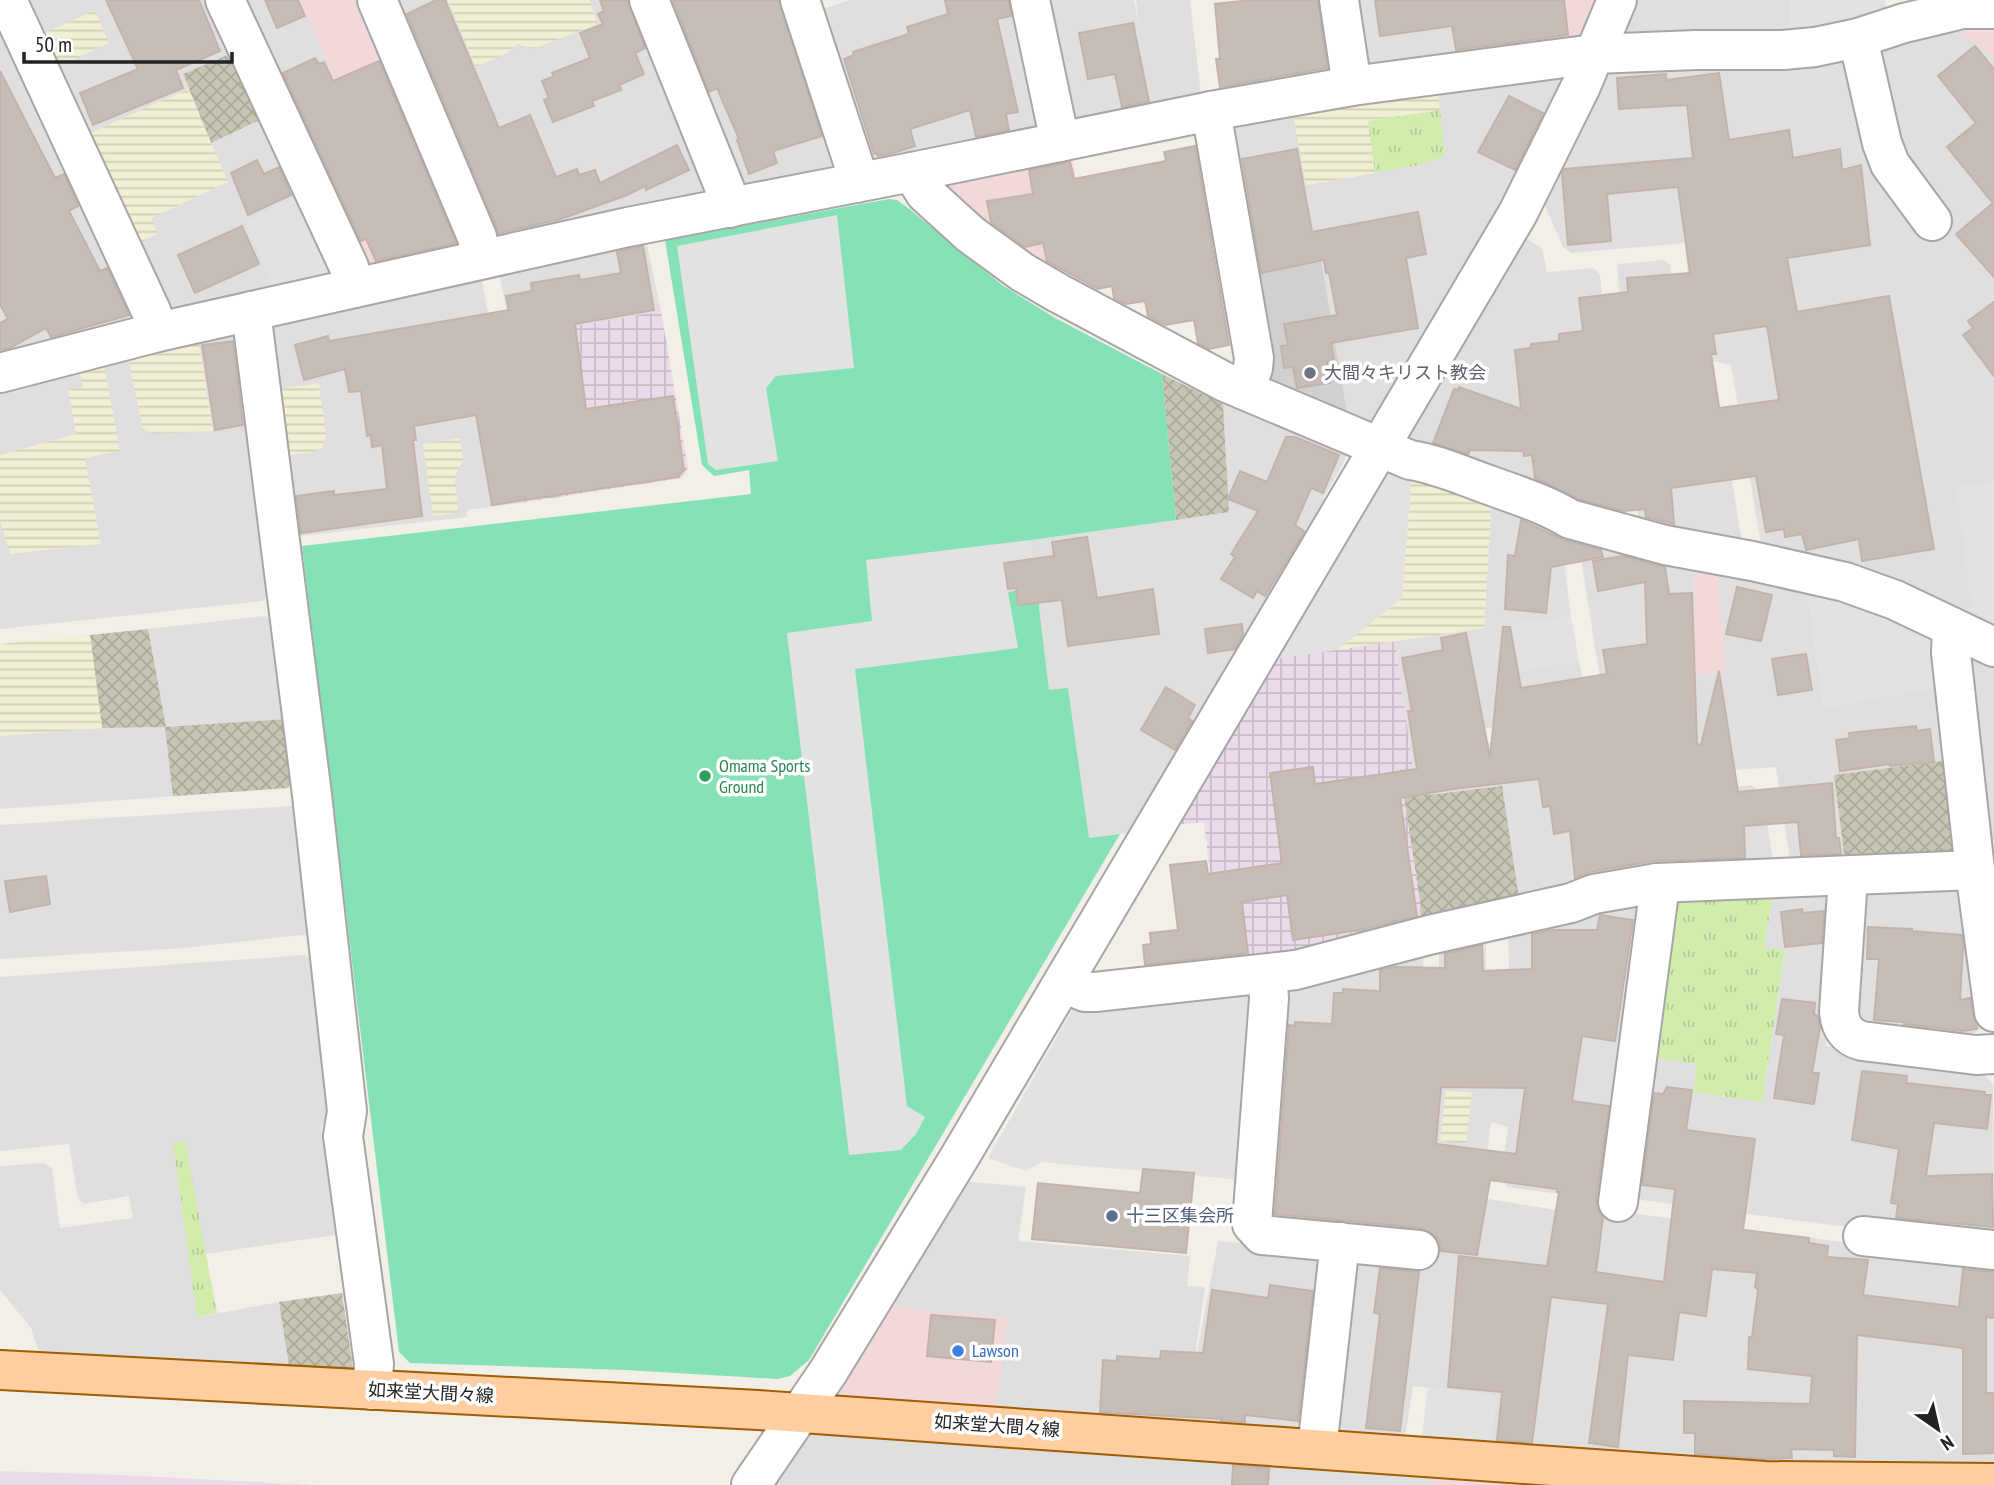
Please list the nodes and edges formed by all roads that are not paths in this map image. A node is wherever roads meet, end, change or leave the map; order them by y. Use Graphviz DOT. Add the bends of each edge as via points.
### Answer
graph roads {
  1 [pos="7,0"];
  2 [pos="225,0"];
  3 [pos="377,0"];
  4 [pos="649,0"];
  5 [pos="800,0"];
  6 [pos="1030,0"];
  7 [pos="1339,0"];
  8 [pos="1617,0"];
  9 [pos="1994,9"];
  10 [pos="1858,38"];
  11 [pos="1594,54"];
  12 [pos="1352,86"];
  13 [pos="1211,111"];
  14 [pos="1060,142"];
  15 [pos="912,172"];
  16 [pos="856,183"];
  17 [pos="730,208"];
  18 [pos="1932,221"];
  19 [pos="482,258"];
  20 [pos="354,288"];
  21 [pos="251,311"];
  22 [pos="158,332"];
  23 [pos="0,373"];
  24 [pos="1244,390"];
  25 [pos="1379,446"];
  26 [pos="1952,627"];
  27 [pos="1994,647"];
  28 [pos="1975,870"];
  29 [pos="1848,877"];
  30 [pos="1657,883"];
  31 [pos="1267,974"];
  32 [pos="1063,982"];
  33 [pos="1994,1012"];
  34 [pos="1994,1054"];
  35 [pos="1618,1202"];
  36 [pos="1863,1236"];
  37 [pos="1340,1242"];
  38 [pos="1419,1250"];
  39 [pos="1994,1250"];
  40 [pos="0,1370"];
  41 [pos="372,1390"];
  42 [pos="799,1413"];
  43 [pos="1317,1449"];
  44 [pos="1994,1483"];
  45 [pos="751,1485"];
  1 -- 22 [label="street"];
  2 -- 20 [label="street" via="349,267"];
  3 -- 19 [label="street"];
  4 -- 17 [label="street"];
  5 -- 16 [label="street"];
  6 -- 14 [label="street"];
  7 -- 12 [label="street"];
  8 -- 11 [label="street"];
  9 -- 10 [label="street" via="1952,11"];
  10 -- 11 [label="street" via="1783,50"];
  10 -- 18 [label="street" via="1890,164"];
  11 -- 12 [label="street"];
  11 -- 25 [label="street" via="1518,214"];
  12 -- 13 [label="street"];
  13 -- 14 [label="street"];
  13 -- 24 [label="street" via="1254,358"];
  14 -- 15 [label="street"];
  15 -- 16 [label="street"];
  15 -- 24 [label="street" via="934,202 1022,272"];
  16 -- 17 [label="street"];
  17 -- 19 [label="street"];
  19 -- 20 [label="street"];
  20 -- 21 [label="street"];
  21 -- 22 [label="street"];
  21 -- 41 [label="street" via="314,808 347,1111 343,1136 374,1364"];
  22 -- 23 [label="street"];
  24 -- 25 [label="street"];
  25 -- 26 [label="street" via="1570,519 1665,545 1845,582"];
  25 -- 32 [label="street"];
  26 -- 27 [label="street"];
  26 -- 28 [label="street"];
  28 -- 29 [label="street"];
  28 -- 33 [label="street"];
  29 -- 30 [label="street"];
  29 -- 34 [label="street" via="1839,1011 1845,1032 1863,1041"];
  30 -- 31 [label="street" via="1594,894 1323,964"];
  30 -- 35 [label="street"];
  31 -- 32 [label="street" via="1095,992"];
  31 -- 37 [label="street" via="1252,1224 1262,1235"];
  32 -- 42 [label="street"];
  36 -- 39 [label="street"];
  37 -- 38 [label="street"];
  37 -- 43 [label="street"];
  40 -- 41 [label="main road, 如来堂大間々線"];
  41 -- 42 [label="main road, 如来堂大間々線"];
  42 -- 43 [label="main road, 如来堂大間々線"];
  42 -- 45 [label="street"];
  43 -- 44 [label="main road, 如来堂大間々線" via="1765,1481"];
}
